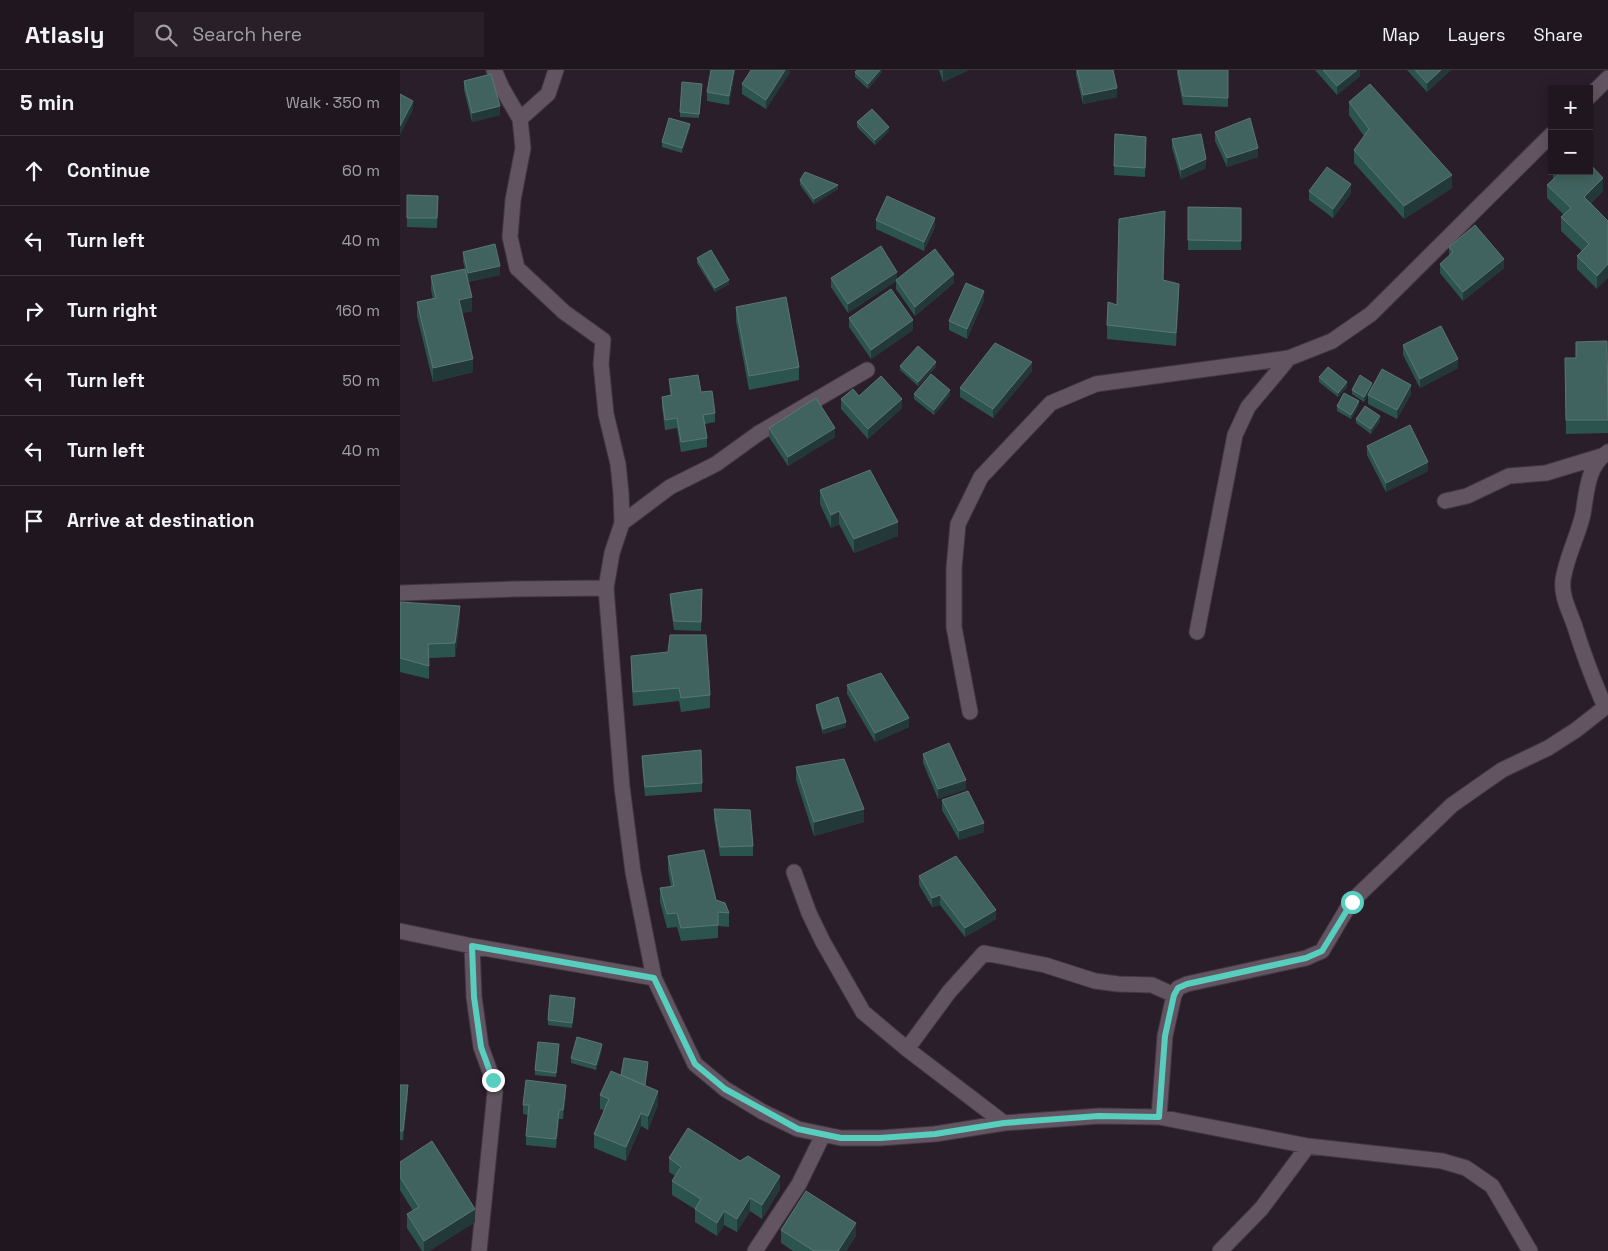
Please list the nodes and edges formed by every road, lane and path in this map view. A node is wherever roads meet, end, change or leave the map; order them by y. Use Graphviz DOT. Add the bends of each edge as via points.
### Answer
graph roads {
  1 [pos="494,70"];
  2 [pos="556,70"];
  3 [pos="1608,78"];
  4 [pos="1593,93"];
  5 [pos="520,119"];
  6 [pos="1548,138"];
  7 [pos="1289,358"];
  8 [pos="867,370"];
  9 [pos="1605,454"];
  10 [pos="1445,501"];
  11 [pos="622,523"];
  12 [pos="606,588"];
  13 [pos="400,593"];
  14 [pos="1197,632"];
  15 [pos="1606,706"];
  16 [pos="970,712"];
  17 [pos="794,872"];
  18 [pos="400,930"];
  19 [pos="472,946"];
  20 [pos="654,978"];
  21 [pos="1174,995"];
  22 [pos="907,1049"];
  23 [pos="1159,1117"];
  24 [pos="1004,1123"];
  25 [pos="822,1134"];
  26 [pos="1308,1146"];
  27 [pos="479,1251"];
  28 [pos="755,1251"];
  29 [pos="1220,1251"];
  30 [pos="1530,1251"];
  1 -- 5 [label="street"];
  2 -- 5 [label="street" via="548,94"];
  3 -- 4 [label="street"];
  5 -- 11 [label="street" via="523,148 510,237 517,268 564,312 603,340 601,364 606,414 618,464"];
  6 -- 7 [label="street" via="1371,314 1332,341"];
  7 -- 14 [label="street" via="1248,407 1235,434"];
  7 -- 16 [label="street" via="1096,384 1052,403 981,477 958,524 954,568 954,627"];
  8 -- 11 [label="street" via="759,433 716,464 670,487"];
  9 -- 10 [label="street" via="1546,472 1508,476 1467,496"];
  9 -- 15 [label="street" via="1592,469 1563,580 1563,593 1588,668"];
  11 -- 12 [label="street" via="612,553"];
  12 -- 13 [label="street"];
  12 -- 20 [label="street" via="622,787"];
  15 -- 21 [label="street" via="1548,748 1502,770 1452,805 1352,902 1322,951 1306,958 1187,984 1178,988"];
  17 -- 22 [label="street" via="823,942 863,1012"];
  18 -- 19 [label="street"];
  19 -- 20 [label="street"];
  19 -- 27 [label="street" via="474,997 481,1047 495,1092"];
  20 -- 25 [label="street" via="695,1064 725,1089 764,1112 798,1129"];
  21 -- 22 [label="street" via="1152,984 1095,981 1045,965 984,954 949,992"];
  21 -- 23 [label="street" via="1165,1036"];
  22 -- 24 [label="street"];
  23 -- 24 [label="street" via="1099,1116"];
  23 -- 26 [label="street"];
  24 -- 25 [label="street" via="935,1134 880,1138 841,1138"];
  25 -- 28 [label="street" via="799,1184"];
  26 -- 29 [label="street" via="1261,1209"];
  26 -- 30 [label="street" via="1442,1160 1466,1168 1492,1186"];
}
